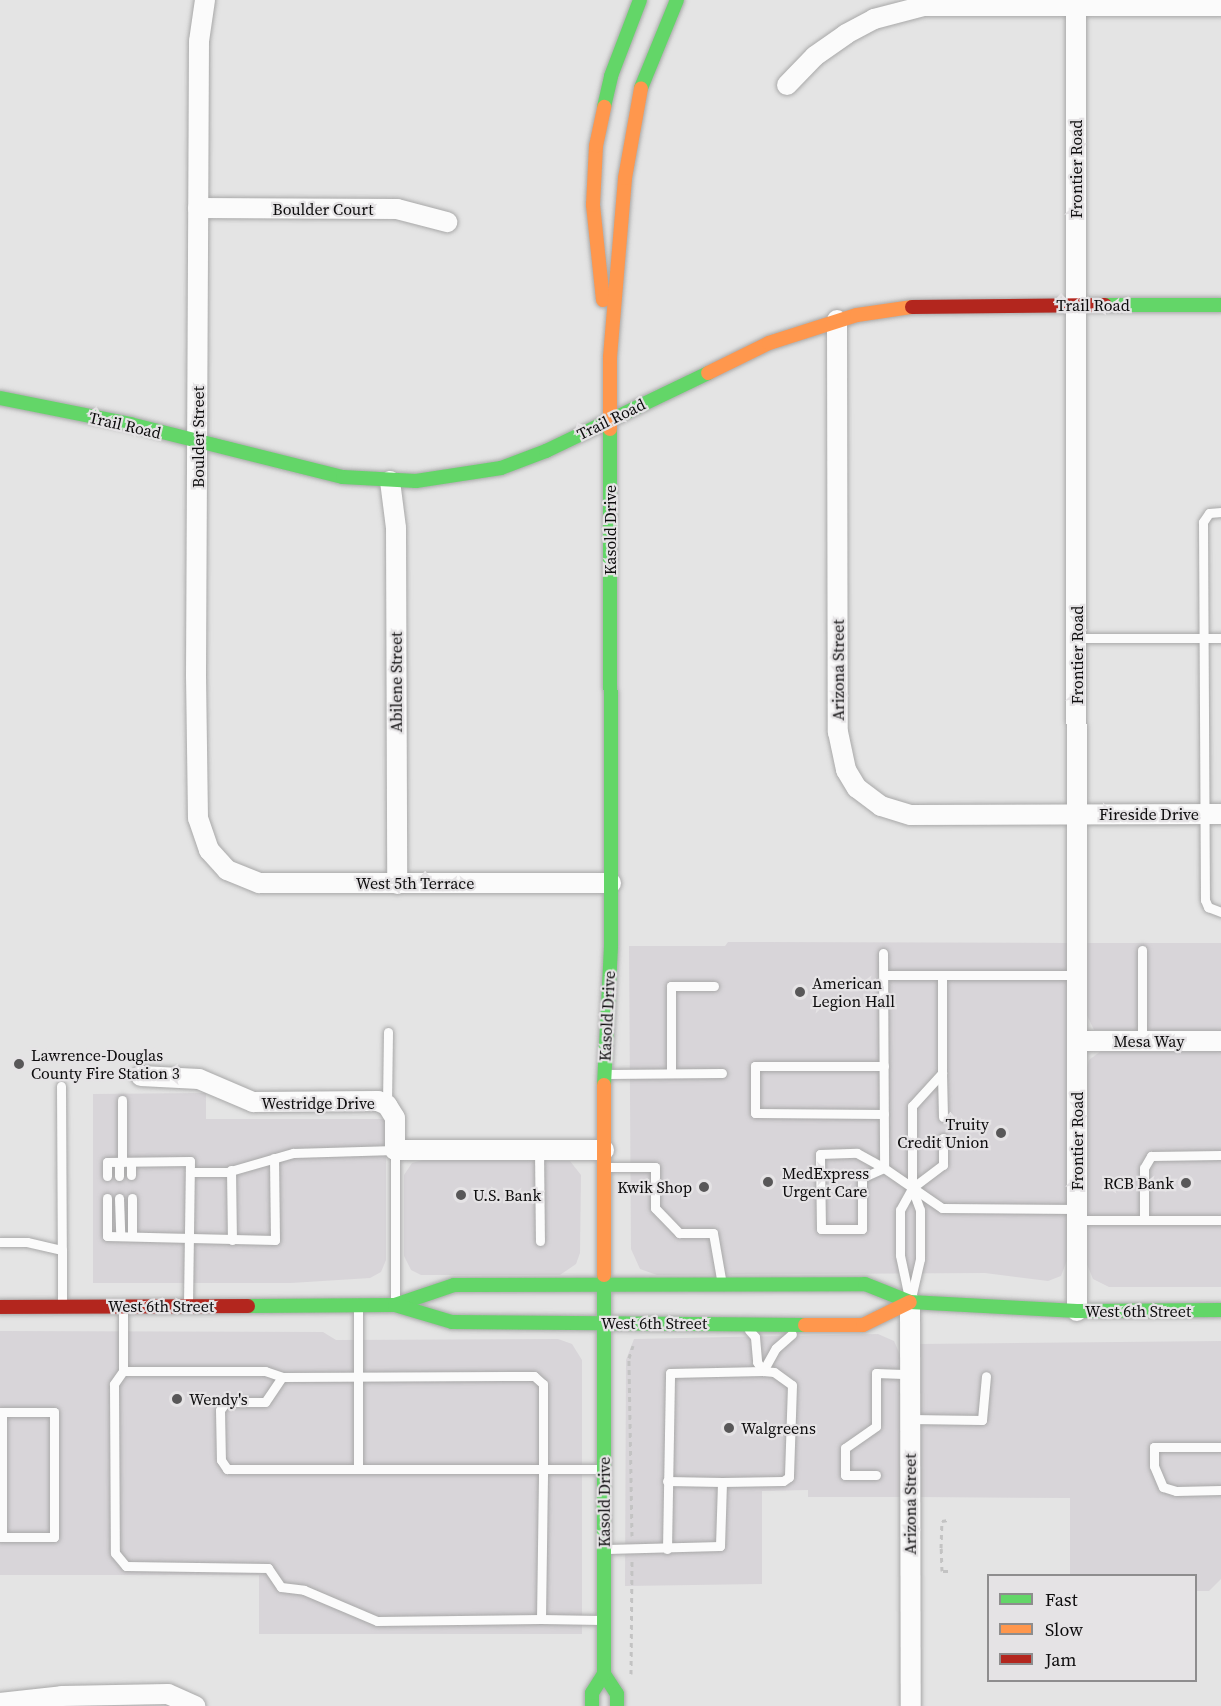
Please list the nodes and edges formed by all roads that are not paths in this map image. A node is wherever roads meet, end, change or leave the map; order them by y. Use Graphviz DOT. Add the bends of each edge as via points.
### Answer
graph roads {
  1 [pos="205,0"];
  2 [pos="640,0"];
  3 [pos="677,0"];
  4 [pos="1076,2"];
  5 [pos="1221,6"];
  6 [pos="787,85"];
  7 [pos="198,208"];
  8 [pos="447,222"];
  9 [pos="1076,306"];
  10 [pos="1221,306"];
  11 [pos="837,320"];
  12 [pos="610,357"];
  13 [pos="0,398"];
  14 [pos="610,420"];
  15 [pos="198,442"];
  16 [pos="390,481"];
  17 [pos="1221,512"];
  18 [pos="1077,638"];
  19 [pos="1204,638"];
  20 [pos="1221,638"];
  21 [pos="1077,814"];
  22 [pos="1213,814"];
  23 [pos="223,867"];
  24 [pos="610,883"];
  25 [pos="397,884"];
  26 [pos="1221,912"];
  27 [pos="1142,950"];
  28 [pos="883,952"];
  29 [pos="884,975"];
  30 [pos="942,975"];
  31 [pos="1077,975"];
  32 [pos="714,986"];
  33 [pos="388,1032"];
  34 [pos="1077,1041"];
  35 [pos="1142,1041"];
  36 [pos="1221,1041"];
  37 [pos="884,1066"];
  38 [pos="671,1073"];
  39 [pos="722,1073"];
  40 [pos="942,1073"];
  41 [pos="604,1074"];
  42 [pos="141,1076"];
  43 [pos="62,1086"];
  44 [pos="122,1100"];
  45 [pos="387,1105"];
  46 [pos="884,1114"];
  47 [pos="943,1116"];
  48 [pos="943,1138"];
  49 [pos="395,1150"];
  50 [pos="539,1150"];
  51 [pos="1221,1155"];
  52 [pos="274,1158"];
  53 [pos="604,1158"];
  54 [pos="124,1161"];
  55 [pos="884,1168"];
  56 [pos="231,1170"];
  57 [pos="190,1172"];
  58 [pos="131,1175"];
  59 [pos="107,1176"];
  60 [pos="119,1176"];
  61 [pos="912,1188"];
  62 [pos="107,1198"];
  63 [pos="119,1198"];
  64 [pos="132,1198"];
  65 [pos="1077,1214"];
  66 [pos="1144,1220"];
  67 [pos="1221,1220"];
  68 [pos="120,1236"];
  69 [pos="132,1236"];
  70 [pos="189,1238"];
  71 [pos="232,1240"];
  72 [pos="540,1241"];
  73 [pos="0,1242"];
  74 [pos="62,1250"];
  75 [pos="722,1284"];
  76 [pos="604,1285"];
  77 [pos="910,1302"];
  78 [pos="395,1305"];
  79 [pos="0,1306"];
  80 [pos="62,1306"];
  81 [pos="123,1306"];
  82 [pos="188,1306"];
  83 [pos="358,1306"];
  84 [pos="1221,1310"];
  85 [pos="1077,1311"];
  86 [pos="604,1323"];
  87 [pos="744,1324"];
  88 [pos="805,1324"];
  89 [pos="123,1371"];
  90 [pos="763,1371"];
  91 [pos="910,1374"];
  92 [pos="986,1376"];
  93 [pos="282,1377"];
  94 [pos="358,1377"];
  95 [pos="1,1412"];
  96 [pos="910,1419"];
  97 [pos="1221,1447"];
  98 [pos="358,1469"];
  99 [pos="543,1469"];
  100 [pos="604,1469"];
  101 [pos="876,1475"];
  102 [pos="667,1481"];
  103 [pos="722,1482"];
  104 [pos="1221,1490"];
  105 [pos="1,1537"];
  106 [pos="604,1549"];
  107 [pos="667,1549"];
  108 [pos="541,1619"];
  109 [pos="604,1620"];
  110 [pos="604,1674"];
  111 [pos="0,1703"];
  112 [pos="195,1706"];
  113 [pos="592,1706"];
  114 [pos="617,1706"];
  115 [pos="911,1706"];
  1 -- 7 [label="street, Boulder Street" via="200,41"];
  2 -- 12 [label="main road, Kasold Drive" via="610,76 594,165 595,238"];
  3 -- 12 [label="main road, Kasold Drive" via="648,64 637,100 625,178"];
  4 -- 5 [label="street"];
  4 -- 6 [label="street" via="949,3 897,12 846,34 815,56"];
  4 -- 9 [label="street, Frontier Road"];
  7 -- 8 [label="street, Boulder Court" via="397,209"];
  7 -- 15 [label="street, Boulder Street"];
  9 -- 10 [label="main road, Trail Road"];
  9 -- 11 [label="main road, Trail Road" via="924,306"];
  9 -- 18 [label="street, Frontier Road"];
  11 -- 14 [label="main road, Trail Road" via="769,343"];
  11 -- 21 [label="street, Arizona Street" via="838,732 846,770 870,799 911,815"];
  12 -- 14 [label="main road, Kasold Drive"];
  13 -- 15 [label="main road, Trail Road"];
  14 -- 16 [label="main road, Trail Road" via="501,468 459,477"];
  14 -- 24 [label="main road, Kasold Drive"];
  15 -- 16 [label="main road, Trail Road" via="343,477"];
  15 -- 23 [label="street, Boulder Street" via="198,818 208,850"];
  16 -- 25 [label="street, Abilene Street" via="396,528"];
  17 -- 19 [label="lane" via="1209,513 1203,522"];
  18 -- 19 [label="lane"];
  18 -- 21 [label="street, Frontier Road"];
  19 -- 20 [label="lane"];
  19 -- 22 [label="lane"];
  21 -- 22 [label="street, Fireside Drive"];
  21 -- 31 [label="street, Frontier Road"];
  22 -- 26 [label="lane" via="1204,900 1208,907"];
  23 -- 25 [label="street, West 5th Terrace" via="242,879 259,883"];
  24 -- 25 [label="street, West 5th Terrace"];
  24 -- 41 [label="main road, Kasold Drive"];
  27 -- 35 [label="lane"];
  28 -- 29 [label="lane"];
  29 -- 30 [label="lane"];
  29 -- 37 [label="lane"];
  30 -- 31 [label="lane"];
  30 -- 40 [label="lane"];
  31 -- 34 [label="street, Frontier Road"];
  32 -- 38 [label="lane" via="671,986"];
  33 -- 45 [label="lane"];
  34 -- 35 [label="street, Mesa Way"];
  34 -- 65 [label="street, Frontier Road"];
  35 -- 36 [label="street, Mesa Way"];
  37 -- 46 [label="lane"];
  37 -- 46 [label="lane" via="755,1066 755,1113"];
  38 -- 39 [label="lane"];
  38 -- 41 [label="lane"];
  40 -- 47 [label="lane"];
  40 -- 61 [label="lane" via="912,1106"];
  41 -- 53 [label="main road, Kasold Drive"];
  42 -- 45 [label="street, Westridge Drive" via="199,1079 253,1102 378,1101"];
  43 -- 74 [label="lane"];
  44 -- 54 [label="lane"];
  45 -- 49 [label="street, Westridge Drive" via="395,1118"];
  46 -- 55 [label="lane"];
  48 -- 61 [label="lane" via="943,1164"];
  49 -- 50 [label="street"];
  49 -- 52 [label="lane" via="292,1153"];
  49 -- 78 [label="lane"];
  50 -- 53 [label="street"];
  50 -- 72 [label="lane"];
  51 -- 66 [label="lane" via="1151,1156 1144,1168"];
  52 -- 56 [label="lane"];
  52 -- 71 [label="lane" via="275,1240"];
  53 -- 75 [label="lane" via="656,1167 656,1208 679,1233 712,1233"];
  53 -- 76 [label="main road, Kasold Drive"];
  54 -- 57 [label="lane" via="190,1161"];
  54 -- 58 [label="lane"];
  54 -- 59 [label="lane" via="106,1161"];
  54 -- 60 [label="lane"];
  55 -- 55 [label="lane" via="857,1153 820,1154 821,1229 862,1229 862,1178"];
  55 -- 61 [label="lane"];
  56 -- 57 [label="lane"];
  56 -- 71 [label="lane"];
  57 -- 70 [label="lane"];
  61 -- 65 [label="lane" via="942,1208"];
  61 -- 77 [label="lane" via="920,1210 920,1259"];
  61 -- 77 [label="lane" via="900,1210 901,1260"];
  62 -- 68 [label="lane" via="107,1236"];
  63 -- 68 [label="lane"];
  64 -- 69 [label="lane"];
  65 -- 66 [label="lane"];
  65 -- 85 [label="street, Frontier Road"];
  66 -- 67 [label="lane"];
  68 -- 69 [label="lane"];
  69 -- 70 [label="lane"];
  70 -- 71 [label="lane"];
  70 -- 82 [label="lane"];
  73 -- 74 [label="lane" via="27,1242"];
  74 -- 80 [label="lane"];
  75 -- 76 [label="main road, West 6th Street"];
  75 -- 77 [label="main road, West 6th Street" via="865,1284"];
  76 -- 78 [label="main road, West 6th Street" via="454,1285"];
  76 -- 86 [label="main road, Kasold Drive"];
  77 -- 85 [label="main road, West 6th Street"];
  77 -- 88 [label="main road, West 6th Street" via="863,1325"];
  77 -- 91 [label="street, Arizona Street"];
  78 -- 83 [label="main road, West 6th Street"];
  78 -- 86 [label="main road, West 6th Street" via="452,1322"];
  79 -- 80 [label="main road, West 6th Street"];
  80 -- 81 [label="main road, West 6th Street"];
  81 -- 82 [label="main road, West 6th Street"];
  81 -- 89 [label="lane"];
  82 -- 83 [label="main road, West 6th Street"];
  83 -- 94 [label="lane"];
  84 -- 85 [label="main road, West 6th Street"];
  86 -- 87 [label="main road, West 6th Street"];
  86 -- 100 [label="main road, Kasold Drive"];
  87 -- 88 [label="main road, West 6th Street"];
  87 -- 90 [label="lane" via="755,1337 757,1362"];
  88 -- 90 [label="lane" via="776,1348"];
  89 -- 93 [label="lane" via="265,1371"];
  89 -- 108 [label="lane" via="114,1384 116,1554 126,1566 268,1568 281,1587 304,1590 377,1621"];
  90 -- 102 [label="lane" via="670,1373"];
  90 -- 103 [label="lane" via="774,1372 792,1385 792,1471 783,1481"];
  91 -- 96 [label="street, Arizona Street"];
  91 -- 101 [label="lane" via="876,1374 876,1426 845,1448 845,1475"];
  92 -- 96 [label="lane" via="982,1420"];
  93 -- 94 [label="lane"];
  93 -- 98 [label="lane" via="265,1402 226,1402 220,1410 221,1460 227,1469"];
  94 -- 98 [label="lane"];
  94 -- 99 [label="lane" via="534,1376 543,1383"];
  95 -- 105 [label="lane"];
  95 -- 105 [label="lane" via="54,1412 54,1537"];
  96 -- 115 [label="street, Arizona Street"];
  97 -- 104 [label="lane" via="1154,1448 1154,1466 1163,1487"];
  98 -- 99 [label="lane"];
  99 -- 100 [label="lane"];
  99 -- 108 [label="lane"];
  100 -- 106 [label="main road, Kasold Drive"];
  102 -- 103 [label="lane"];
  102 -- 107 [label="lane"];
  103 -- 107 [label="lane" via="720,1546"];
  106 -- 107 [label="lane"];
  106 -- 109 [label="main road, Kasold Drive"];
  108 -- 109 [label="lane"];
  109 -- 110 [label="main road, Kasold Drive"];
  110 -- 113 [label="main road, Kasold Drive" via="592,1693"];
  110 -- 114 [label="main road, Kasold Drive" via="617,1694"];
  111 -- 112 [label="street" via="62,1696 168,1694"];
}
